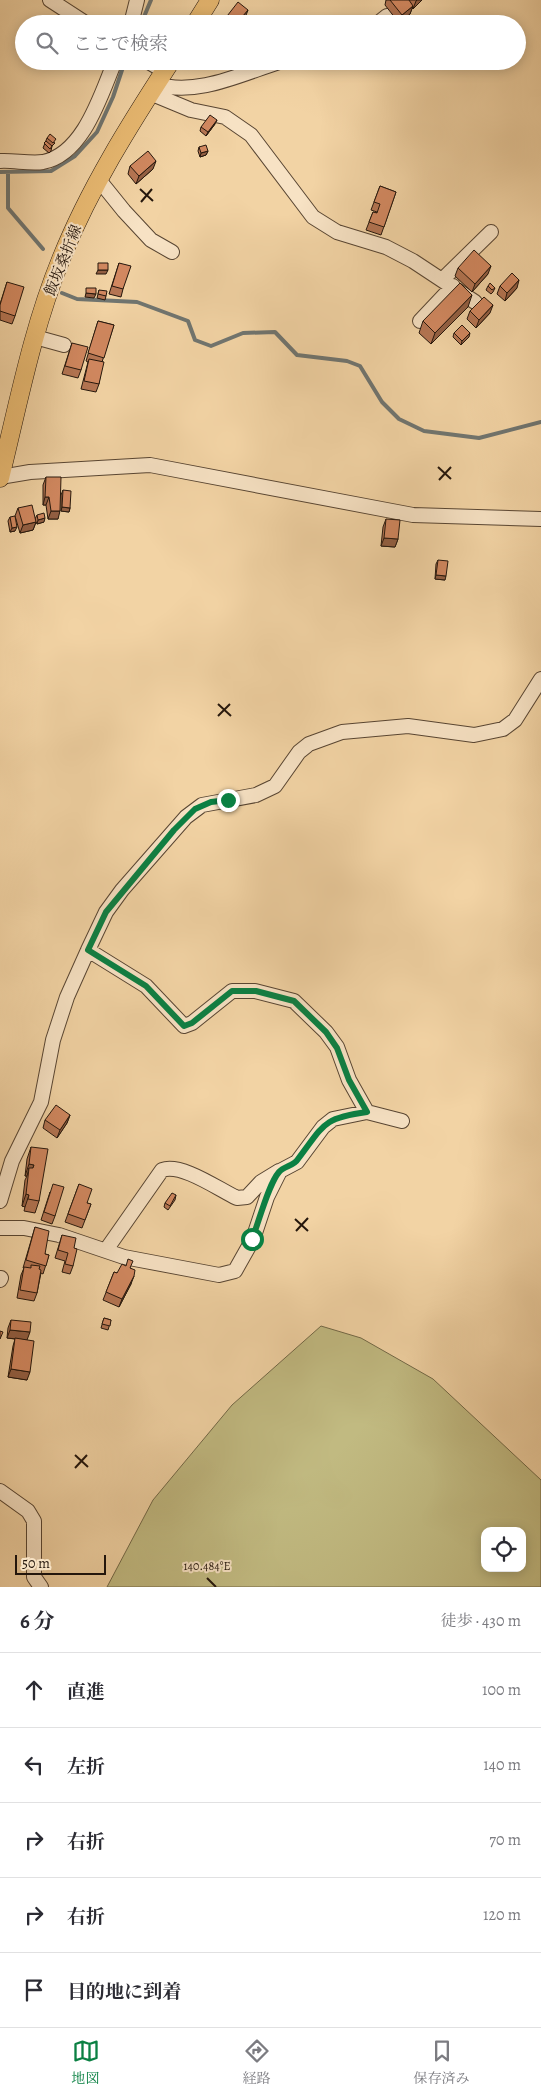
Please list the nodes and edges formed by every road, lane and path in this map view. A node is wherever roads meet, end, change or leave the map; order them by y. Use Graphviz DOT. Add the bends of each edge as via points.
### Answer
graph roads {
  1 [pos="50,0"];
  2 [pos="137,0"];
  3 [pos="210,0"];
  4 [pos="73,15"];
  5 [pos="133,15"];
  6 [pos="201,15"];
  7 [pos="110,70"];
  8 [pos="253,70"];
  9 [pos="160,77"];
  10 [pos="0,161"];
  11 [pos="99,180"];
  12 [pos="491,232"];
  13 [pos="172,252"];
  14 [pos="448,282"];
  15 [pos="475,302"];
  16 [pos="420,321"];
  17 [pos="35,337"];
  18 [pos="64,345"];
  19 [pos="0,477"];
  20 [pos="541,519"];
  21 [pos="541,679"];
  22 [pos="88,950"];
  23 [pos="367,1112"];
  24 [pos="402,1121"];
  25 [pos="280,1171"];
  26 [pos="0,1201"];
  27 [pos="0,1228"];
  28 [pos="106,1250"];
  29 [pos="0,1491"];
  30 [pos="41,1587"];
  1 -- 4 [label="street"];
  2 -- 5 [label="street"];
  3 -- 6 [label="main road"];
  7 -- 10 [label="street" via="88,123 68,147 43,162"];
  8 -- 9 [label="street" via="202,86 171,88"];
  9 -- 11 [label="main road, 飯坂桑折線"];
  9 -- 14 [label="street" via="191,110 225,116 251,134 313,217 337,232 386,247"];
  11 -- 13 [label="street" via="151,240"];
  11 -- 17 [label="main road, 飯坂桑折線" via="60,260"];
  12 -- 14 [label="street"];
  14 -- 15 [label="street"];
  14 -- 16 [label="street"];
  17 -- 18 [label="street"];
  17 -- 19 [label="main road, 飯坂桑折線"];
  19 -- 20 [label="street" via="30,472 150,465 413,515"];
  21 -- 22 [label="street" via="515,720 503,729 474,735 408,726 342,732 309,744 299,752 275,786 256,795 211,802 195,809 122,890 106,912"];
  22 -- 23 [label="street" via="146,986 184,1026 232,991 256,991 294,1001 326,1032 337,1048 349,1080"];
  22 -- 26 [label="street" via="67,997 53,1040 41,1102 12,1160"];
  23 -- 24 [label="street"];
  23 -- 25 [label="street" via="333,1119 323,1127 297,1162"];
  25 -- 28 [label="street" via="261,1182 247,1197 237,1198 182,1170 162,1170"];
  25 -- 28 [label="street" via="252,1239 234,1271 219,1275 124,1257"];
  27 -- 28 [label="street" via="24,1228 59,1235"];
  29 -- 30 [label="street" via="28,1512 34,1521 34,1576"];
}
